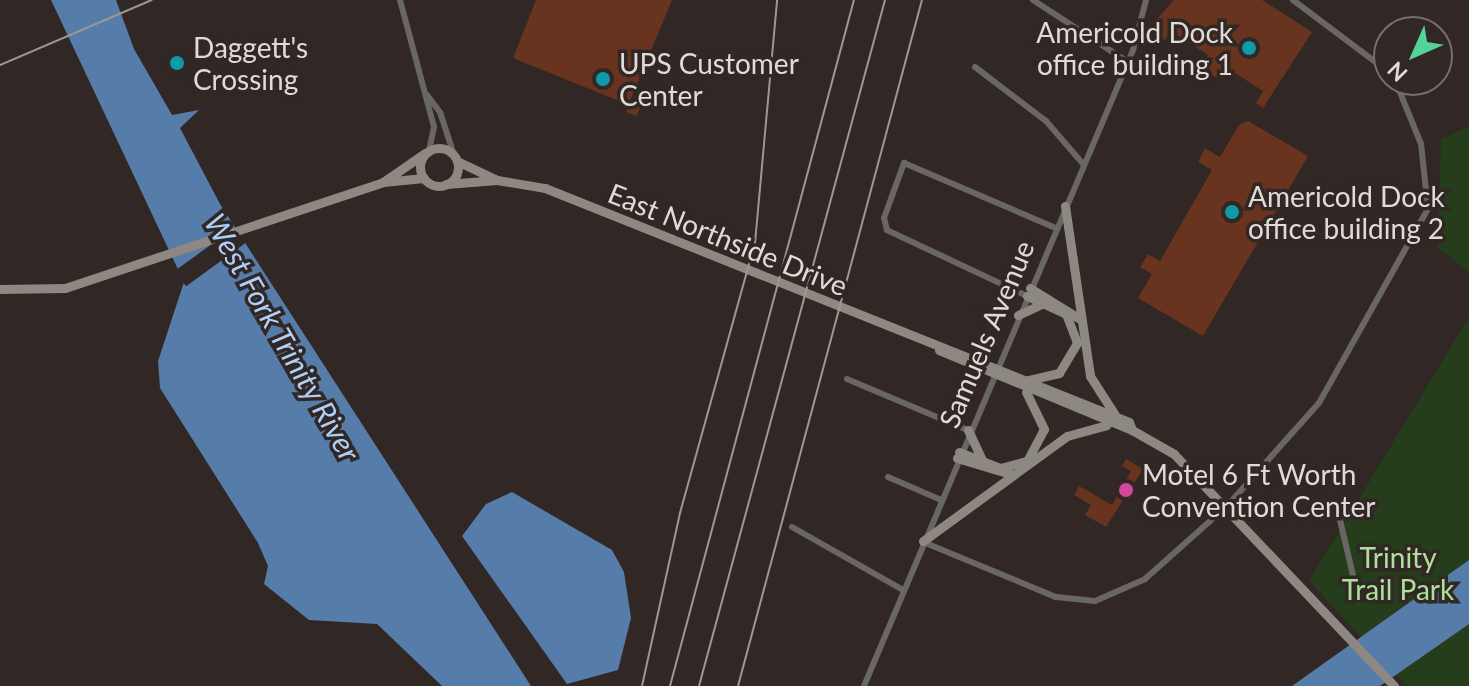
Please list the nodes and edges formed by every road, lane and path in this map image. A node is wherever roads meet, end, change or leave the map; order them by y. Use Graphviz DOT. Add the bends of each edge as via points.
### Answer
graph roads {
  1 [pos="400,0"];
  2 [pos="1033,0"];
  3 [pos="1146,0"];
  4 [pos="1293,0"];
  5 [pos="1373,60"];
  6 [pos="1128,62"];
  7 [pos="975,67"];
  8 [pos="427,95"];
  9 [pos="1402,96"];
  10 [pos="428,152"];
  11 [pos="455,158"];
  12 [pos="1084,165"];
  13 [pos="424,178"];
  14 [pos="497,180"];
  15 [pos="383,182"];
  16 [pos="446,184"];
  17 [pos="1065,206"];
  18 [pos="1056,228"];
  19 [pos="0,289"];
  20 [pos="1028,292"];
  21 [pos="1047,303"];
  22 [pos="1018,315"];
  23 [pos="1080,319"];
  24 [pos="847,379"];
  25 [pos="1017,382"];
  26 [pos="1114,421"];
  27 [pos="968,430"];
  28 [pos="958,455"];
  29 [pos="983,462"];
  30 [pos="1015,475"];
  31 [pos="888,477"];
  32 [pos="939,499"];
  33 [pos="1228,505"];
  34 [pos="1340,520"];
  35 [pos="792,527"];
  36 [pos="923,541"];
  37 [pos="903,590"];
  38 [pos="1359,601"];
  39 [pos="864,686"];
  40 [pos="1394,686"];
  1 -- 8 [label="street"];
  2 -- 6 [label="street"];
  3 -- 6 [label="street, Samuels Avenue"];
  4 -- 5 [label="street"];
  6 -- 12 [label="street, Samuels Avenue"];
  7 -- 12 [label="street" via="1046,121"];
  8 -- 10 [label="street" via="434,127"];
  8 -- 11 [label="street" via="440,112"];
  9 -- 33 [label="street" via="1421,144 1428,209 1319,403"];
  10 -- 11 [label="street"];
  10 -- 13 [label="street" via="420,163"];
  10 -- 15 [label="street"];
  11 -- 14 [label="street, East Northside Drive"];
  11 -- 16 [label="street" via="457,173"];
  12 -- 17 [label="street, Samuels Avenue"];
  13 -- 15 [label="street"];
  13 -- 16 [label="street"];
  14 -- 16 [label="street, East Northside Drive"];
  14 -- 25 [label="street, East Northside Drive" via="545,188"];
  15 -- 19 [label="street" via="65,288"];
  17 -- 18 [label="street, Samuels Avenue"];
  17 -- 23 [label="street"];
  18 -- 20 [label="street, Samuels Avenue"];
  18 -- 20 [label="street" via="904,163 884,218 887,230 906,244"];
  20 -- 21 [label="street"];
  20 -- 22 [label="street, Samuels Avenue"];
  20 -- 23 [label="street"];
  21 -- 22 [label="street"];
  21 -- 25 [label="street" via="1071,320 1075,353 1054,376"];
  22 -- 27 [label="street, Samuels Avenue"];
  23 -- 26 [label="street" via="1090,376"];
  24 -- 27 [label="street"];
  25 -- 26 [label="street, East Northside Drive"];
  25 -- 29 [label="street" via="1043,424 1039,447 1014,467"];
  26 -- 30 [label="street" via="1076,431"];
  26 -- 33 [label="street, East Northside Drive" via="1174,454"];
  27 -- 28 [label="street, Samuels Avenue"];
  27 -- 29 [label="street"];
  28 -- 29 [label="street"];
  28 -- 30 [label="street"];
  28 -- 32 [label="street, Samuels Avenue"];
  30 -- 36 [label="street"];
  31 -- 32 [label="street"];
  32 -- 36 [label="street, Samuels Avenue"];
  33 -- 36 [label="street" via="1145,579 1095,601 1040,592"];
  33 -- 40 [label="street, East Northside Drive"];
  34 -- 38 [label="street"];
  35 -- 37 [label="street"];
  36 -- 37 [label="street, Samuels Avenue"];
  37 -- 39 [label="street, Samuels Avenue"];
}
